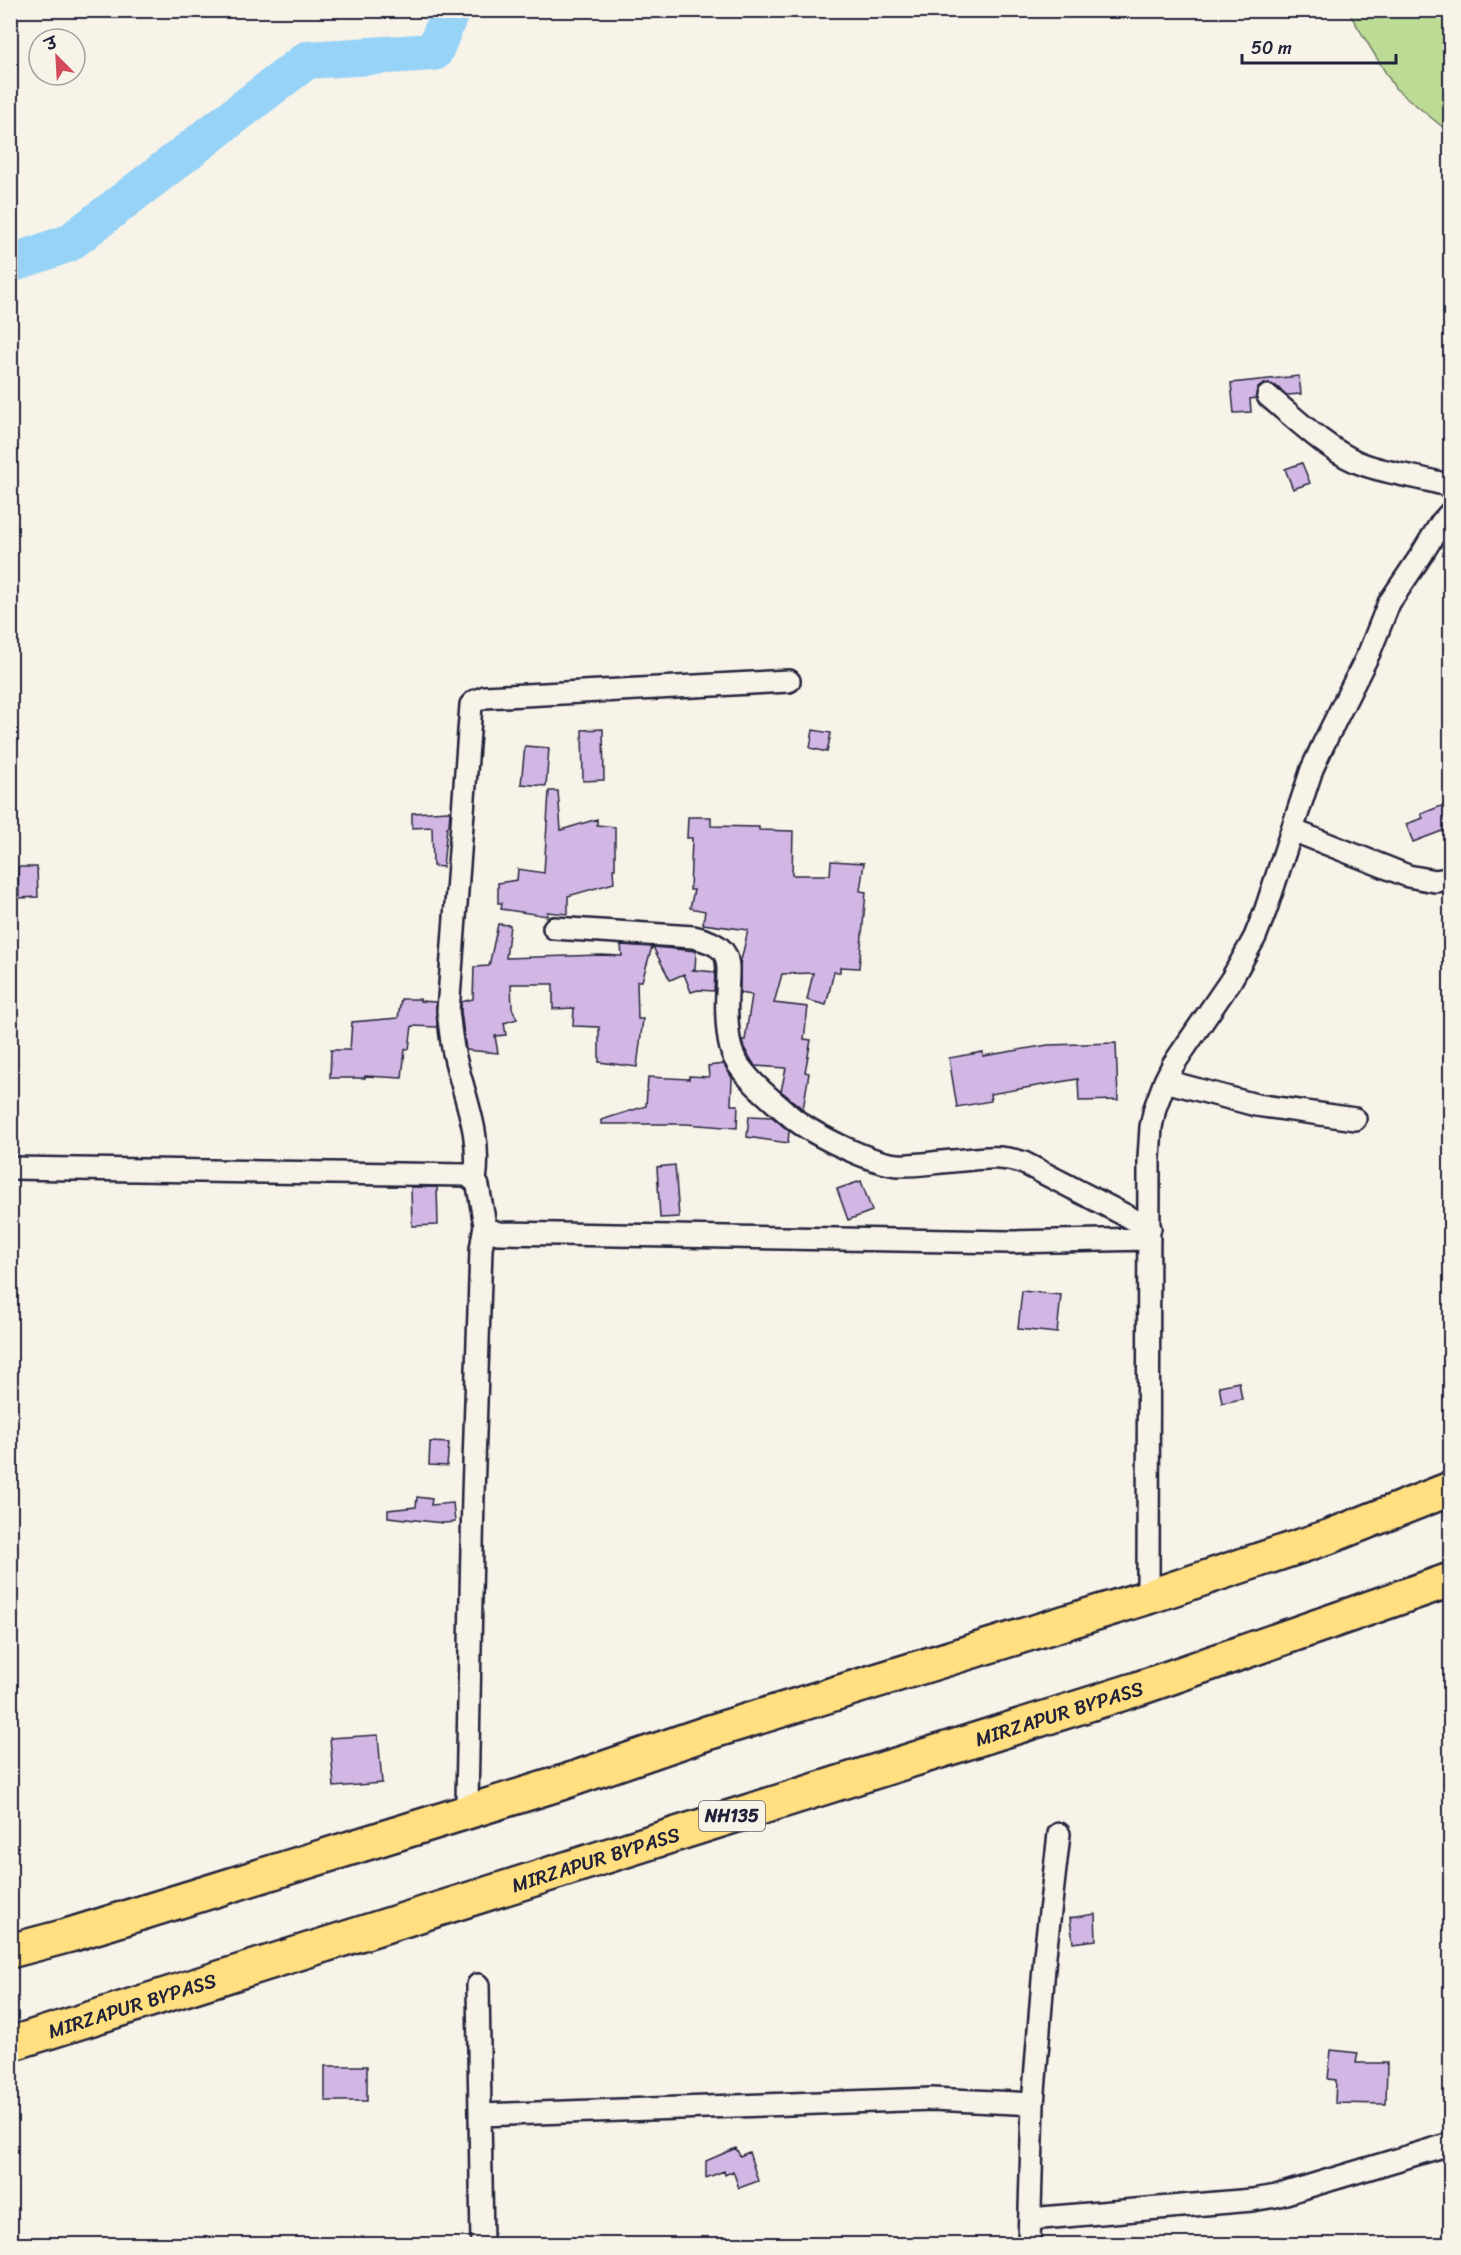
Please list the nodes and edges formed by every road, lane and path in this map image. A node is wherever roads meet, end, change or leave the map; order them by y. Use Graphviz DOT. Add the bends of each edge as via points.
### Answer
graph roads {
  1 [pos="1268,396"];
  2 [pos="1450,486"];
  3 [pos="1450,513"];
  4 [pos="789,681"];
  5 [pos="1292,830"];
  6 [pos="1450,879"];
  7 [pos="554,928"];
  8 [pos="1165,1081"];
  9 [pos="1355,1119"];
  10 [pos="10,1168"];
  11 [pos="475,1181"];
  12 [pos="485,1225"];
  13 [pos="1149,1233"];
  14 [pos="1450,1490"];
  15 [pos="1450,1580"];
  16 [pos="1148,1597"];
  17 [pos="467,1802"];
  18 [pos="1059,1834"];
  19 [pos="10,1951"];
  20 [pos="478,1985"];
  21 [pos="10,2044"];
  22 [pos="1033,2104"];
  23 [pos="480,2115"];
  24 [pos="1450,2144"];
  25 [pos="1030,2219"];
  26 [pos="482,2244"];
  27 [pos="1029,2244"];
  1 -- 2 [label="street" via="1324,441 1358,462"];
  3 -- 5 [label="street" via="1389,603 1312,769"];
  4 -- 11 [label="street" via="484,697 471,705 448,1011 453,1051 475,1138"];
  5 -- 6 [label="street" via="1408,876 1435,881"];
  5 -- 8 [label="street" via="1255,937"];
  7 -- 13 [label="street" via="693,937 710,941 721,949 729,961 727,994 735,1059 789,1115 831,1142 898,1165 989,1156 1011,1159"];
  8 -- 9 [label="street" via="1256,1105"];
  8 -- 13 [label="street" via="1151,1127"];
  10 -- 11 [label="street" via="467,1175"];
  11 -- 12 [label="street"];
  12 -- 13 [label="street" via="492,1231 509,1233 1009,1242"];
  12 -- 17 [label="street" via="473,1472"];
  13 -- 16 [label="street"];
  14 -- 16 [label="highway" via="1328,1537"];
  15 -- 21 [label="highway, MIRZAPUR BYPASS / NH135" via="1137,1689"];
  16 -- 19 [label="highway" via="707,1733 561,1783"];
  18 -- 22 [label="street"];
  20 -- 23 [label="street"];
  22 -- 23 [label="street" via="932,2099"];
  22 -- 25 [label="street"];
  23 -- 26 [label="street"];
  24 -- 25 [label="street" via="1252,2200"];
  25 -- 27 [label="street"];
}
